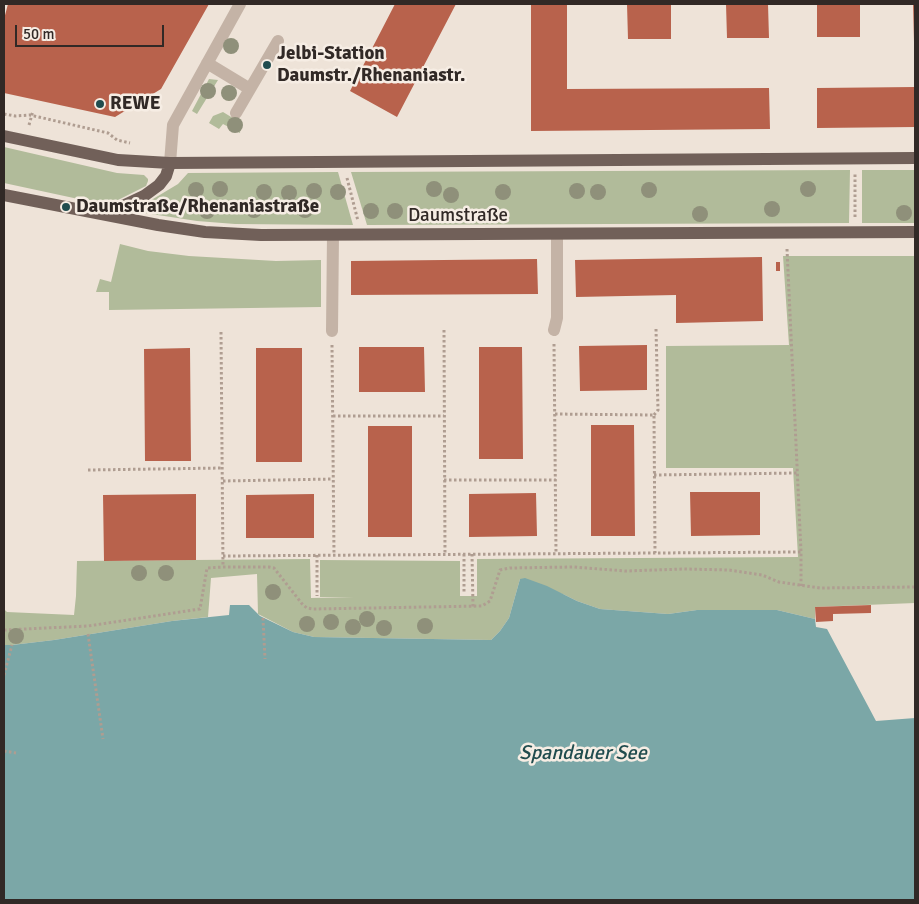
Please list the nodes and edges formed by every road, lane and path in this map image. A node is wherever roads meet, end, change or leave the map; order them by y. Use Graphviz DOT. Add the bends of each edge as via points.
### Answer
graph roads {
  1 [pos="240,4"];
  2 [pos="278,41"];
  3 [pos="206,63"];
  4 [pos="250,88"];
  5 [pos="33,111"];
  6 [pos="236,113"];
  7 [pos="4,114"];
  8 [pos="32,116"];
  9 [pos="29,126"];
  10 [pos="4,136"];
  11 [pos="128,142"];
  12 [pos="856,158"];
  13 [pos="915,158"];
  14 [pos="343,162"];
  15 [pos="170,163"];
  16 [pos="4,195"];
  17 [pos="95,212"];
  18 [pos="855,232"];
  19 [pos="915,232"];
  20 [pos="556,234"];
  21 [pos="333,235"];
  22 [pos="362,235"];
  23 [pos="787,249"];
  24 [pos="656,329"];
  25 [pos="444,330"];
  26 [pos="554,330"];
  27 [pos="332,331"];
  28 [pos="221,332"];
  29 [pos="555,414"];
  30 [pos="654,415"];
  31 [pos="333,416"];
  32 [pos="444,416"];
  33 [pos="223,468"];
  34 [pos="88,470"];
  35 [pos="797,473"];
  36 [pos="654,475"];
  37 [pos="333,479"];
  38 [pos="444,480"];
  39 [pos="556,480"];
  40 [pos="223,481"];
  41 [pos="801,552"];
  42 [pos="556,553"];
  43 [pos="655,553"];
  44 [pos="334,554"];
  45 [pos="445,554"];
  46 [pos="464,554"];
  47 [pos="472,554"];
  48 [pos="317,555"];
  49 [pos="223,556"];
  50 [pos="223,567"];
  51 [pos="801,586"];
  52 [pos="915,587"];
  53 [pos="464,594"];
  54 [pos="317,596"];
  55 [pos="473,607"];
  56 [pos="263,618"];
  57 [pos="4,630"];
  58 [pos="88,634"];
  59 [pos="12,646"];
  60 [pos="265,659"];
  61 [pos="4,675"];
  62 [pos="103,739"];
  63 [pos="4,751"];
  64 [pos="16,754"];
  1 -- 3 [label="street"];
  2 -- 4 [label="street"];
  3 -- 4 [label="street"];
  3 -- 15 [label="street" via="173,124"];
  4 -- 6 [label="street"];
  5 -- 8 [label="path"];
  7 -- 8 [label="path"];
  8 -- 9 [label="path"];
  8 -- 11 [label="path" via="108,133 117,140"];
  10 -- 15 [label="main road" via="118,160"];
  12 -- 13 [label="main road"];
  12 -- 14 [label="main road"];
  12 -- 18 [label="path"];
  14 -- 15 [label="main road"];
  14 -- 22 [label="path"];
  15 -- 17 [label="main road" via="159,185 144,196"];
  16 -- 17 [label="main road, Daumstraße"];
  17 -- 21 [label="main road, Daumstraße" via="205,232"];
  18 -- 19 [label="main road, Daumstraße"];
  18 -- 20 [label="main road, Daumstraße"];
  20 -- 22 [label="main road, Daumstraße"];
  20 -- 26 [label="street" via="557,318"];
  21 -- 22 [label="main road, Daumstraße"];
  21 -- 27 [label="street"];
  23 -- 35 [label="path"];
  24 -- 30 [label="path" via="658,410"];
  25 -- 32 [label="path"];
  26 -- 29 [label="path"];
  27 -- 31 [label="path"];
  28 -- 33 [label="path"];
  29 -- 30 [label="path"];
  29 -- 39 [label="path"];
  30 -- 36 [label="path"];
  31 -- 32 [label="path"];
  31 -- 37 [label="path"];
  32 -- 38 [label="path"];
  33 -- 34 [label="path"];
  33 -- 40 [label="path"];
  35 -- 36 [label="path"];
  35 -- 41 [label="path"];
  36 -- 43 [label="path"];
  37 -- 40 [label="path"];
  37 -- 44 [label="path"];
  38 -- 39 [label="path"];
  38 -- 45 [label="path"];
  39 -- 42 [label="path"];
  40 -- 49 [label="path"];
  41 -- 43 [label="path"];
  41 -- 51 [label="path"];
  42 -- 43 [label="path"];
  42 -- 47 [label="path"];
  44 -- 45 [label="path"];
  44 -- 48 [label="path"];
  45 -- 46 [label="path"];
  46 -- 47 [label="path"];
  46 -- 53 [label="path"];
  47 -- 55 [label="path"];
  48 -- 49 [label="path"];
  48 -- 54 [label="path"];
  49 -- 50 [label="path"];
  50 -- 55 [label="path" via="274,568 303,605 313,609"];
  50 -- 57 [label="path" via="207,568 200,609 88,626"];
  51 -- 52 [label="path"];
  51 -- 55 [label="path" via="729,570 626,572 574,567 510,568 500,570 490,601"];
  56 -- 60 [label="path"];
  58 -- 62 [label="path"];
  59 -- 61 [label="path"];
  63 -- 64 [label="path"];
}
